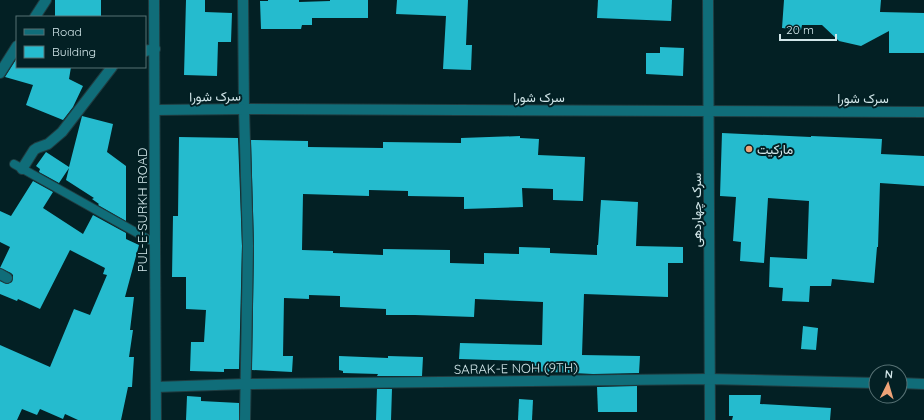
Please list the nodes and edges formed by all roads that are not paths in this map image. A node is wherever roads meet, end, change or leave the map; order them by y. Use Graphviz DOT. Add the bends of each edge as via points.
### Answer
graph roads {
  1 [pos="46,0"];
  2 [pos="154,0"];
  3 [pos="243,0"];
  4 [pos="708,0"];
  5 [pos="36,16"];
  6 [pos="16,48"];
  7 [pos="150,50"];
  8 [pos="111,68"];
  9 [pos="0,73"];
  10 [pos="244,109"];
  11 [pos="155,110"];
  12 [pos="708,110"];
  13 [pos="924,112"];
  14 [pos="18,166"];
  15 [pos="155,243"];
  16 [pos="710,379"];
  17 [pos="868,383"];
  18 [pos="908,383"];
  19 [pos="245,384"];
  20 [pos="924,384"];
  21 [pos="156,387"];
  22 [pos="156,420"];
  23 [pos="245,420"];
  24 [pos="710,420"];
  1 -- 5 [label="street"];
  2 -- 7 [label="street, PUL-E-SURKH ROAD"];
  3 -- 10 [label="street"];
  4 -- 12 [label="street, سرک چهاردهی"];
  6 -- 9 [label="street"];
  7 -- 11 [label="street, PUL-E-SURKH ROAD"];
  8 -- 14 [label="street" via="62,132 48,144 34,150"];
  10 -- 11 [label="street, سرک شورا"];
  10 -- 12 [label="street, سرک شورا"];
  10 -- 19 [label="street" via="248,246"];
  11 -- 15 [label="street, PUL-E-SURKH ROAD"];
  12 -- 13 [label="street, سرک شورا"];
  12 -- 16 [label="street, سرک چهاردهی"];
  14 -- 15 [label="lane"];
  15 -- 21 [label="street, PUL-E-SURKH ROAD"];
  16 -- 17 [label="street, SARAK-E NOH (9TH)"];
  16 -- 19 [label="street, SARAK-E NOH (9TH)"];
  16 -- 24 [label="street, سرک چهاردهی"];
  18 -- 20 [label="street"];
  19 -- 21 [label="street, SARAK-E NOH (9TH)"];
  19 -- 23 [label="street"];
  21 -- 22 [label="street, PUL-E-SURKH ROAD"];
}
